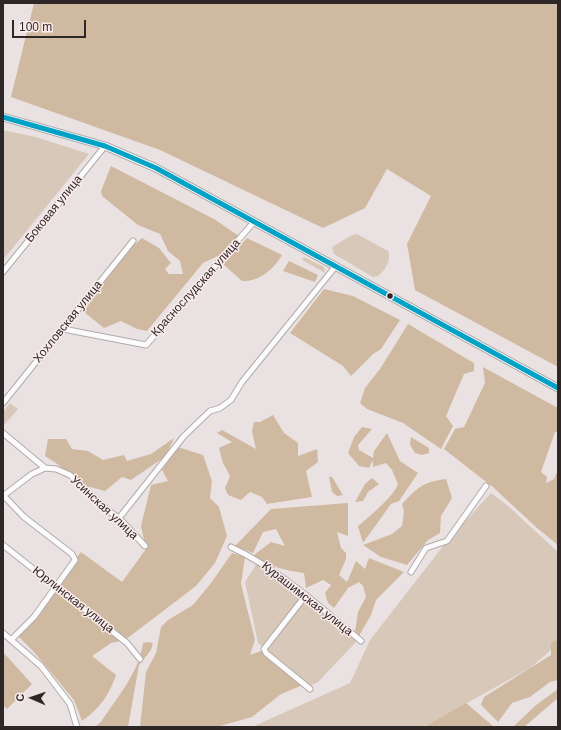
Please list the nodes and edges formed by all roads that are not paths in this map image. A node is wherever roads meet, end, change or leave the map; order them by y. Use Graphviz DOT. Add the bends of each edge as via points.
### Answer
graph roads {
  1 [pos="3,117"];
  2 [pos="105,146"];
  3 [pos="254,222"];
  4 [pos="134,241"];
  5 [pos="335,267"];
  6 [pos="3,272"];
  7 [pos="63,329"];
  8 [pos="558,388"];
  9 [pos="3,403"];
  10 [pos="3,433"];
  11 [pos="45,468"];
  12 [pos="486,486"];
  13 [pos="4,496"];
  14 [pos="120,518"];
  15 [pos="3,545"];
  16 [pos="145,546"];
  17 [pos="231,547"];
  18 [pos="411,572"];
  19 [pos="55,587"];
  20 [pos="306,595"];
  21 [pos="3,633"];
  22 [pos="11,640"];
  23 [pos="361,642"];
  24 [pos="140,659"];
  25 [pos="310,689"];
  26 [pos="77,727"];
  1 -- 2 [label="main road"];
  2 -- 3 [label="main road" via="156,168"];
  2 -- 6 [label="street, Боковая улица"];
  3 -- 5 [label="main road"];
  3 -- 7 [label="street, Краснослудская улица" via="146,345"];
  4 -- 7 [label="street, Хохловская улица"];
  5 -- 8 [label="main road"];
  5 -- 14 [label="street" via="242,382 231,400 210,411 184,436"];
  7 -- 9 [label="street, Хохловская улица"];
  10 -- 11 [label="street, Усинская улица"];
  11 -- 13 [label="street" via="32,474"];
  11 -- 14 [label="street, Усинская улица" via="56,469 70,475"];
  12 -- 18 [label="street" via="447,541 426,548"];
  13 -- 19 [label="street" via="24,517 74,556 73,564"];
  14 -- 16 [label="street, Усинская улица"];
  15 -- 19 [label="street, Юрлинская улица"];
  17 -- 20 [label="street, Курашимская улица" via="255,558"];
  19 -- 22 [label="street" via="34,618"];
  19 -- 24 [label="street, Юрлинская улица" via="127,643"];
  20 -- 23 [label="street, Курашимская улица"];
  20 -- 25 [label="street" via="265,646 264,651"];
  21 -- 22 [label="street"];
  22 -- 26 [label="street" via="41,666 70,704"];
}
